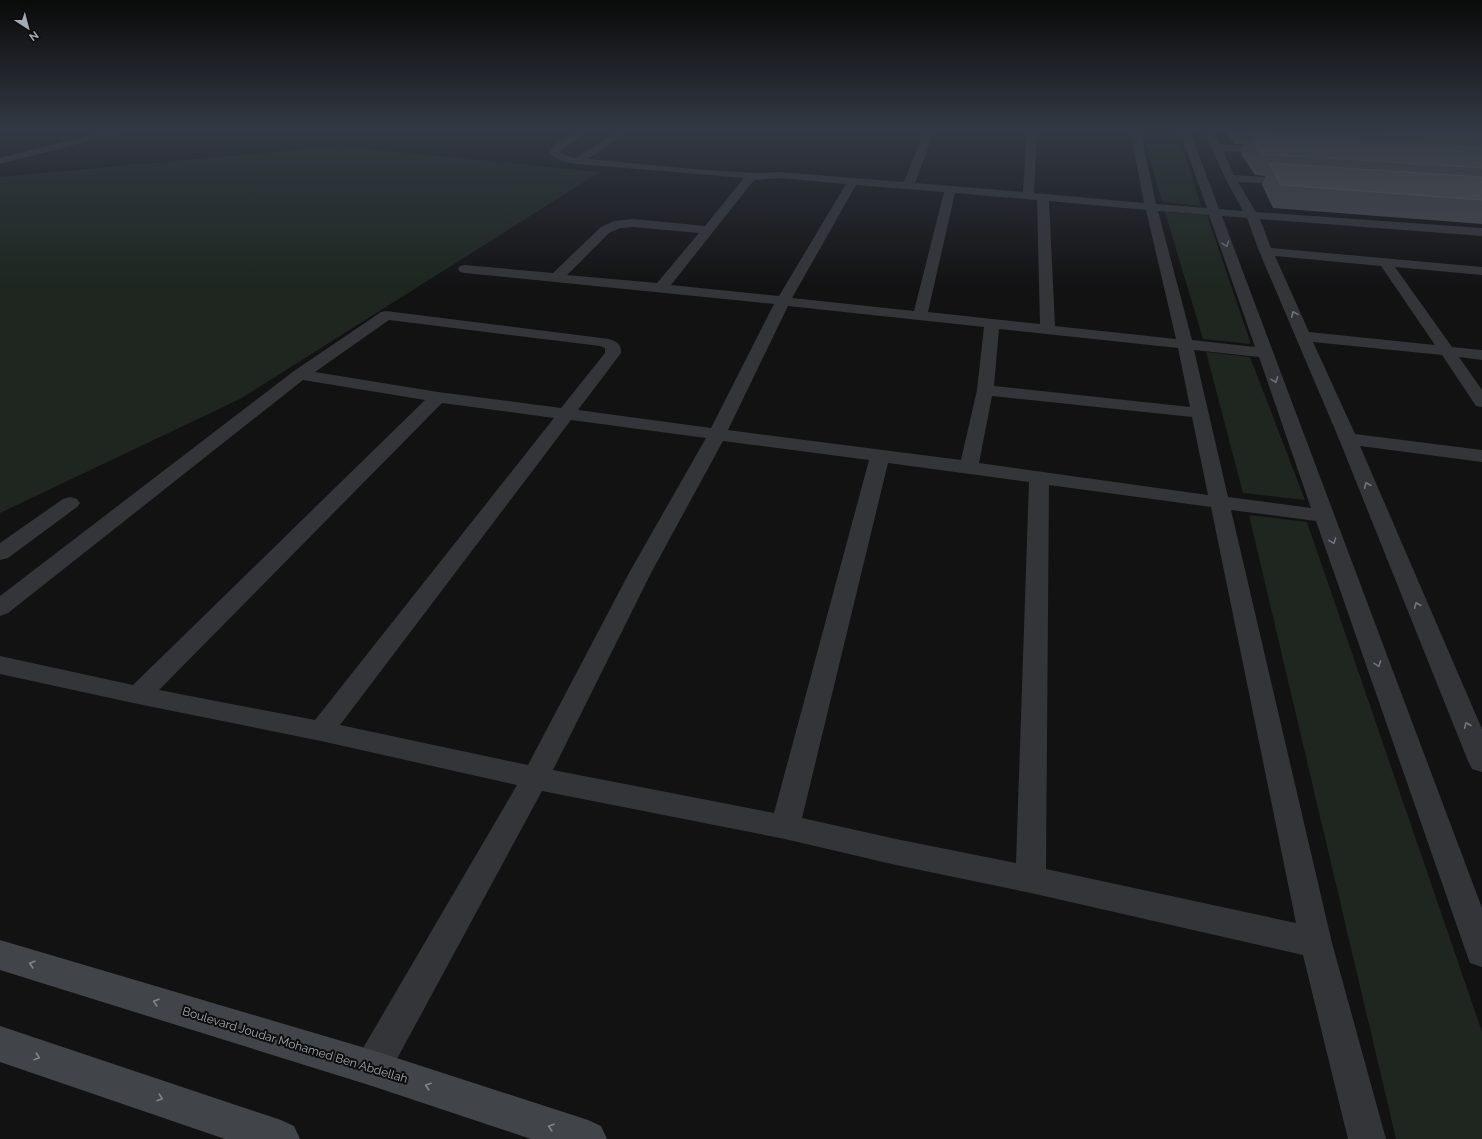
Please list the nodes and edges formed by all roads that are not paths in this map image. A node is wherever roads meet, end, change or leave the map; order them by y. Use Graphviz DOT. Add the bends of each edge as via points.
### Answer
graph roads {
  1 [pos="747,182"];
  2 [pos="853,182"];
  3 [pos="866,182"];
  4 [pos="909,182"];
  5 [pos="1029,182"];
  6 [pos="1146,182"];
  7 [pos="1203,182"];
  8 [pos="1232,182"];
  9 [pos="908,186"];
  10 [pos="950,189"];
  11 [pos="1028,196"];
  12 [pos="1043,197"];
  13 [pos="1151,206"];
  14 [pos="1214,212"];
  15 [pos="1252,215"];
  16 [pos="708,230"];
  17 [pos="1467,231"];
  18 [pos="1482,232"];
  19 [pos="1482,246"];
  20 [pos="1266,251"];
  21 [pos="1385,262"];
  22 [pos="465,269"];
  23 [pos="1482,271"];
  24 [pos="556,278"];
  25 [pos="661,288"];
  26 [pos="783,301"];
  27 [pos="920,316"];
  28 [pos="992,323"];
  29 [pos="1048,329"];
  30 [pos="1304,336"];
  31 [pos="1185,344"];
  32 [pos="1448,352"];
  33 [pos="1266,353"];
  34 [pos="1482,355"];
  35 [pos="300,375"];
  36 [pos="985,390"];
  37 [pos="438,397"];
  38 [pos="1482,402"];
  39 [pos="1200,413"];
  40 [pos="566,414"];
  41 [pos="718,433"];
  42 [pos="1348,439"];
  43 [pos="880,456"];
  44 [pos="1482,456"];
  45 [pos="969,467"];
  46 [pos="1039,478"];
  47 [pos="1219,502"];
  48 [pos="70,503"];
  49 [pos="1324,516"];
  50 [pos="0,553"];
  51 [pos="0,608"];
  52 [pos="0,665"];
  53 [pos="138,695"];
  54 [pos="321,731"];
  55 [pos="1481,758"];
  56 [pos="535,778"];
  57 [pos="785,827"];
  58 [pos="1031,879"];
  59 [pos="1316,943"];
  60 [pos="1482,952"];
  61 [pos="0,954"];
  62 [pos="0,1044"];
  63 [pos="372,1068"];
  64 [pos="281,1139"];
  65 [pos="588,1139"];
  66 [pos="1367,1139"];
  1 -- 16 [label="street"];
  2 -- 26 [label="street"];
  3 -- 9 [label="street"];
  4 -- 9 [label="street"];
  5 -- 11 [label="street"];
  6 -- 13 [label="street"];
  7 -- 14 [label="street"];
  8 -- 15 [label="street"];
  9 -- 10 [label="street"];
  10 -- 11 [label="street"];
  10 -- 27 [label="street"];
  11 -- 12 [label="street"];
  12 -- 13 [label="street"];
  12 -- 29 [label="street"];
  13 -- 14 [label="street"];
  13 -- 31 [label="street"];
  14 -- 15 [label="street"];
  14 -- 33 [label="street, one-way"];
  15 -- 17 [label="street"];
  15 -- 20 [label="street"];
  16 -- 24 [label="street" via="618,224 605,230"];
  16 -- 25 [label="street"];
  17 -- 18 [label="street"];
  17 -- 19 [label="street"];
  20 -- 21 [label="street"];
  30 -- 20 [label="street, one-way"];
  21 -- 23 [label="street"];
  21 -- 32 [label="street"];
  22 -- 24 [label="street"];
  24 -- 25 [label="street"];
  25 -- 26 [label="street"];
  26 -- 27 [label="street"];
  26 -- 41 [label="street"];
  27 -- 28 [label="street"];
  28 -- 29 [label="street"];
  28 -- 36 [label="street"];
  29 -- 31 [label="street"];
  30 -- 32 [label="street"];
  30 -- 42 [label="street"];
  31 -- 33 [label="street"];
  31 -- 39 [label="street"];
  32 -- 34 [label="street"];
  32 -- 38 [label="street"];
  33 -- 49 [label="street, one-way"];
  35 -- 37 [label="street"];
  35 -- 40 [label="street" via="386,315 603,342 612,346 613,353"];
  35 -- 51 [label="street"];
  36 -- 39 [label="street"];
  36 -- 45 [label="street"];
  37 -- 40 [label="street"];
  37 -- 53 [label="street"];
  39 -- 47 [label="street"];
  40 -- 41 [label="street"];
  40 -- 54 [label="street"];
  41 -- 43 [label="street"];
  41 -- 56 [label="street" via="640,573"];
  42 -- 44 [label="street"];
  55 -- 42 [label="street, one-way"];
  43 -- 45 [label="street"];
  43 -- 57 [label="street"];
  45 -- 46 [label="street"];
  46 -- 47 [label="street"];
  46 -- 58 [label="street"];
  47 -- 49 [label="street"];
  47 -- 59 [label="street"];
  48 -- 50 [label="street"];
  49 -- 60 [label="street, one-way"];
  52 -- 53 [label="street"];
  53 -- 54 [label="street"];
  54 -- 56 [label="street"];
  56 -- 57 [label="street"];
  56 -- 63 [label="street"];
  57 -- 58 [label="street"];
  58 -- 59 [label="street"];
  59 -- 66 [label="street"];
  63 -- 61 [label="main road, Boulevard Joudar Mohamed Ben Abdellah, one-way"];
  62 -- 64 [label="main road, one-way"];
  65 -- 63 [label="main road, Boulevard Joudar Mohamed Ben Abdellah, one-way"];
}
